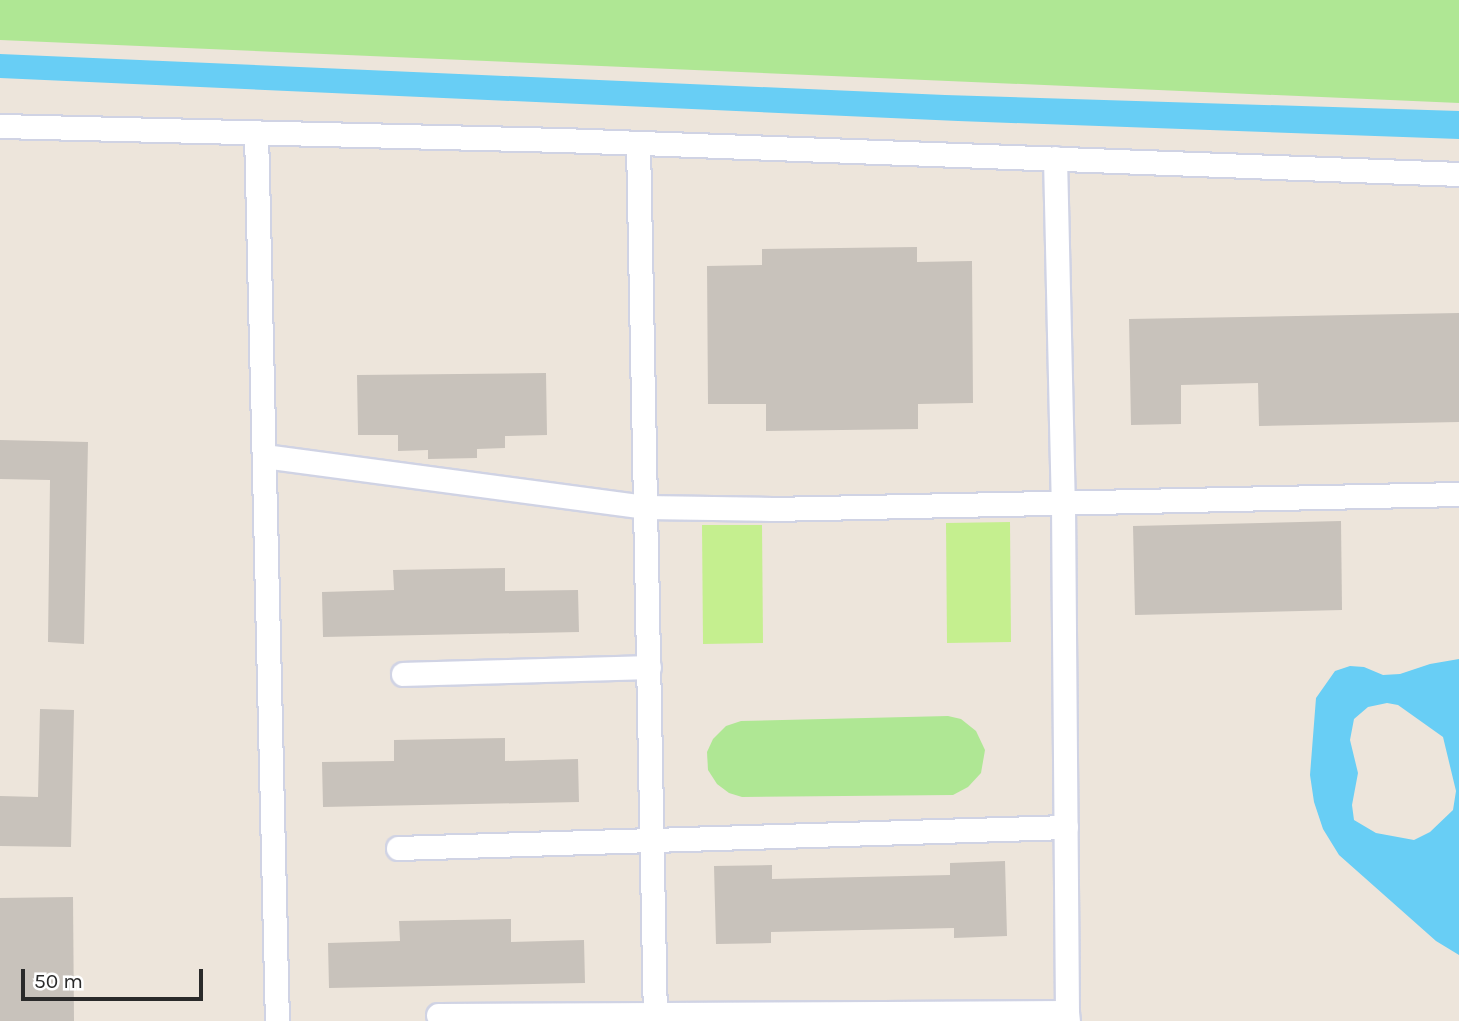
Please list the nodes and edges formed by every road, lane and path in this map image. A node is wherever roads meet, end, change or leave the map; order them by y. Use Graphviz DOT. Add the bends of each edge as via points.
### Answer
graph roads {
  1 [pos="0,126"];
  2 [pos="256,132"];
  3 [pos="638,143"];
  4 [pos="1055,158"];
  5 [pos="1459,174"];
  6 [pos="264,456"];
  7 [pos="1459,495"];
  8 [pos="1063,503"];
  9 [pos="645,507"];
  10 [pos="649,667"];
  11 [pos="403,674"];
  12 [pos="1066,827"];
  13 [pos="652,838"];
  14 [pos="398,848"];
  15 [pos="438,1015"];
  16 [pos="1067,1016"];
  17 [pos="655,1018"];
  18 [pos="277,1021"];
  1 -- 2 [label="street"];
  2 -- 3 [label="street"];
  2 -- 6 [label="street"];
  3 -- 4 [label="street"];
  3 -- 9 [label="street"];
  4 -- 5 [label="street"];
  4 -- 8 [label="street"];
  6 -- 9 [label="street"];
  6 -- 18 [label="street"];
  7 -- 8 [label="street"];
  8 -- 9 [label="street"];
  8 -- 12 [label="street"];
  9 -- 10 [label="street"];
  10 -- 11 [label="street"];
  10 -- 13 [label="street"];
  12 -- 13 [label="street"];
  12 -- 16 [label="street"];
  13 -- 14 [label="street"];
  13 -- 17 [label="street"];
  15 -- 17 [label="street"];
  16 -- 17 [label="street"];
}
